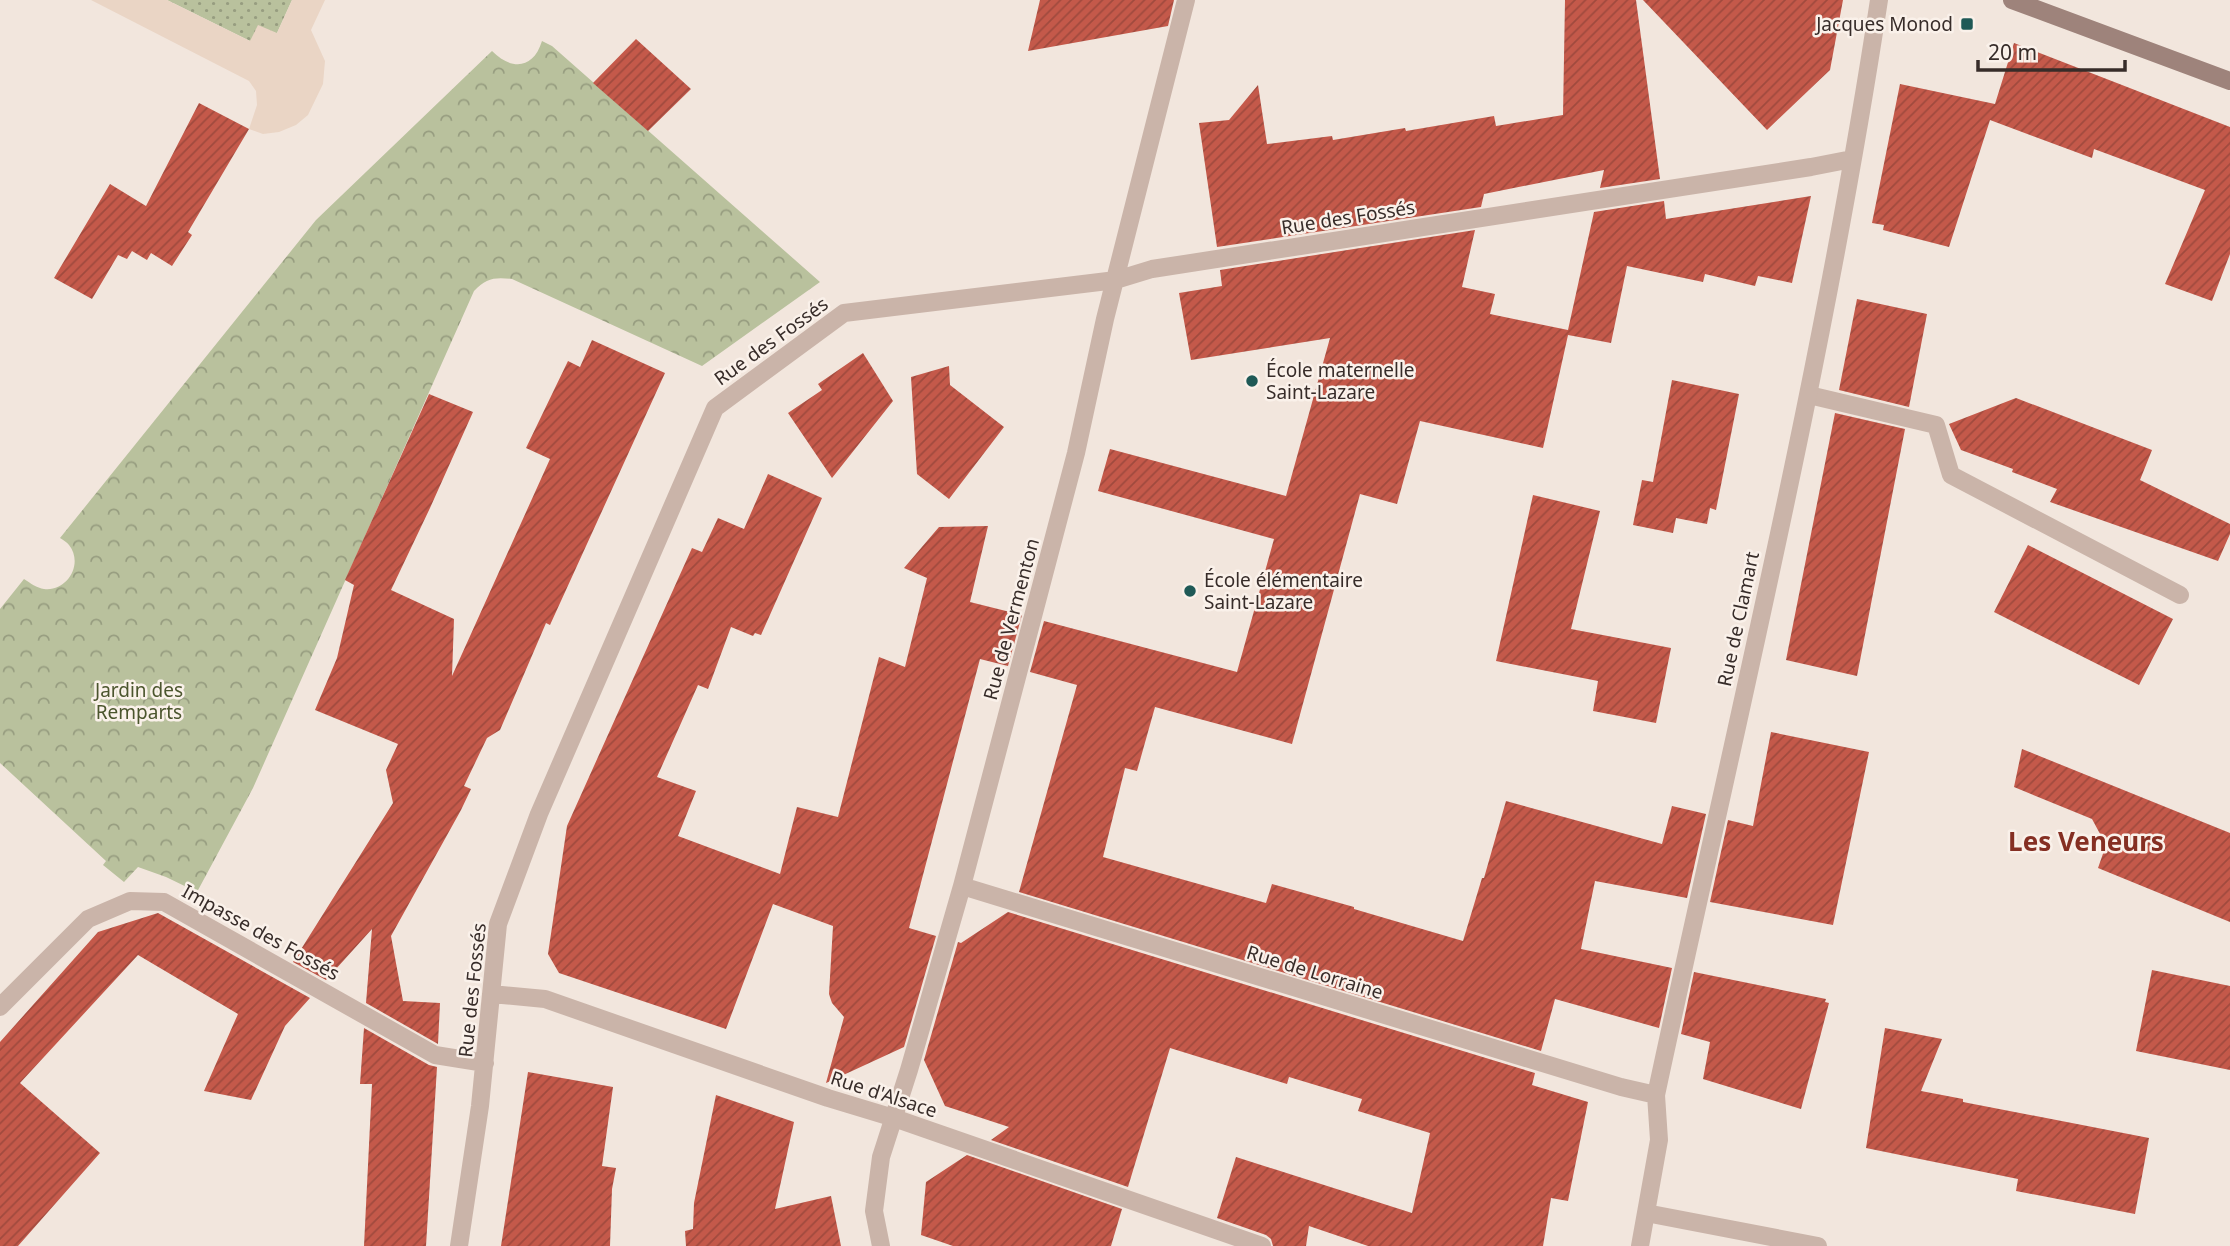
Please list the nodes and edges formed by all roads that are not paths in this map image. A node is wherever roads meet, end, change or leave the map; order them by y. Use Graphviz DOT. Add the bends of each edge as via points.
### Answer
graph roads {
  1 [pos="1186,0"];
  2 [pos="1878,0"];
  3 [pos="2012,0"];
  4 [pos="2230,81"];
  5 [pos="1852,159"];
  6 [pos="1116,280"];
  7 [pos="1809,395"];
  8 [pos="2180,595"];
  9 [pos="962,886"];
  10 [pos="491,994"];
  11 [pos="0,1007"];
  12 [pos="485,1063"];
  13 [pos="1656,1095"];
  14 [pos="894,1118"];
  15 [pos="1646,1213"];
  16 [pos="459,1246"];
  17 [pos="881,1246"];
  18 [pos="1262,1246"];
  19 [pos="1640,1246"];
  20 [pos="1818,1246"];
  1 -- 6 [label="street, Rue de Vermenton"];
  2 -- 5 [label="street, Rue de Clamart"];
  3 -- 4 [label="main road"];
  5 -- 6 [label="street, Rue des Fossés" via="1152,268"];
  5 -- 7 [label="street, Rue de Clamart"];
  6 -- 9 [label="street, Rue de Vermenton" via="1076,453"];
  6 -- 10 [label="street, Rue des Fossés" via="844,313 715,408 539,814 498,924"];
  7 -- 8 [label="street" via="1936,425 1951,475"];
  7 -- 13 [label="street, Rue de Clamart"];
  9 -- 13 [label="street, Rue de Lorraine"];
  9 -- 14 [label="street, Rue de Vermenton"];
  10 -- 12 [label="street, Rue des Fossés"];
  10 -- 14 [label="street, Rue d'Alsace" via="545,999"];
  11 -- 12 [label="street, Impasse des Fossés" via="88,919 130,901 164,902 435,1055"];
  12 -- 16 [label="street, Rue des Fossés"];
  13 -- 15 [label="street, Rue de Clamart" via="1659,1140"];
  14 -- 17 [label="street, Rue de Vermenton" via="881,1157 874,1211"];
  14 -- 18 [label="street, Rue d'Alsace"];
  15 -- 19 [label="street, Rue de Clamart"];
  15 -- 20 [label="street"];
}
